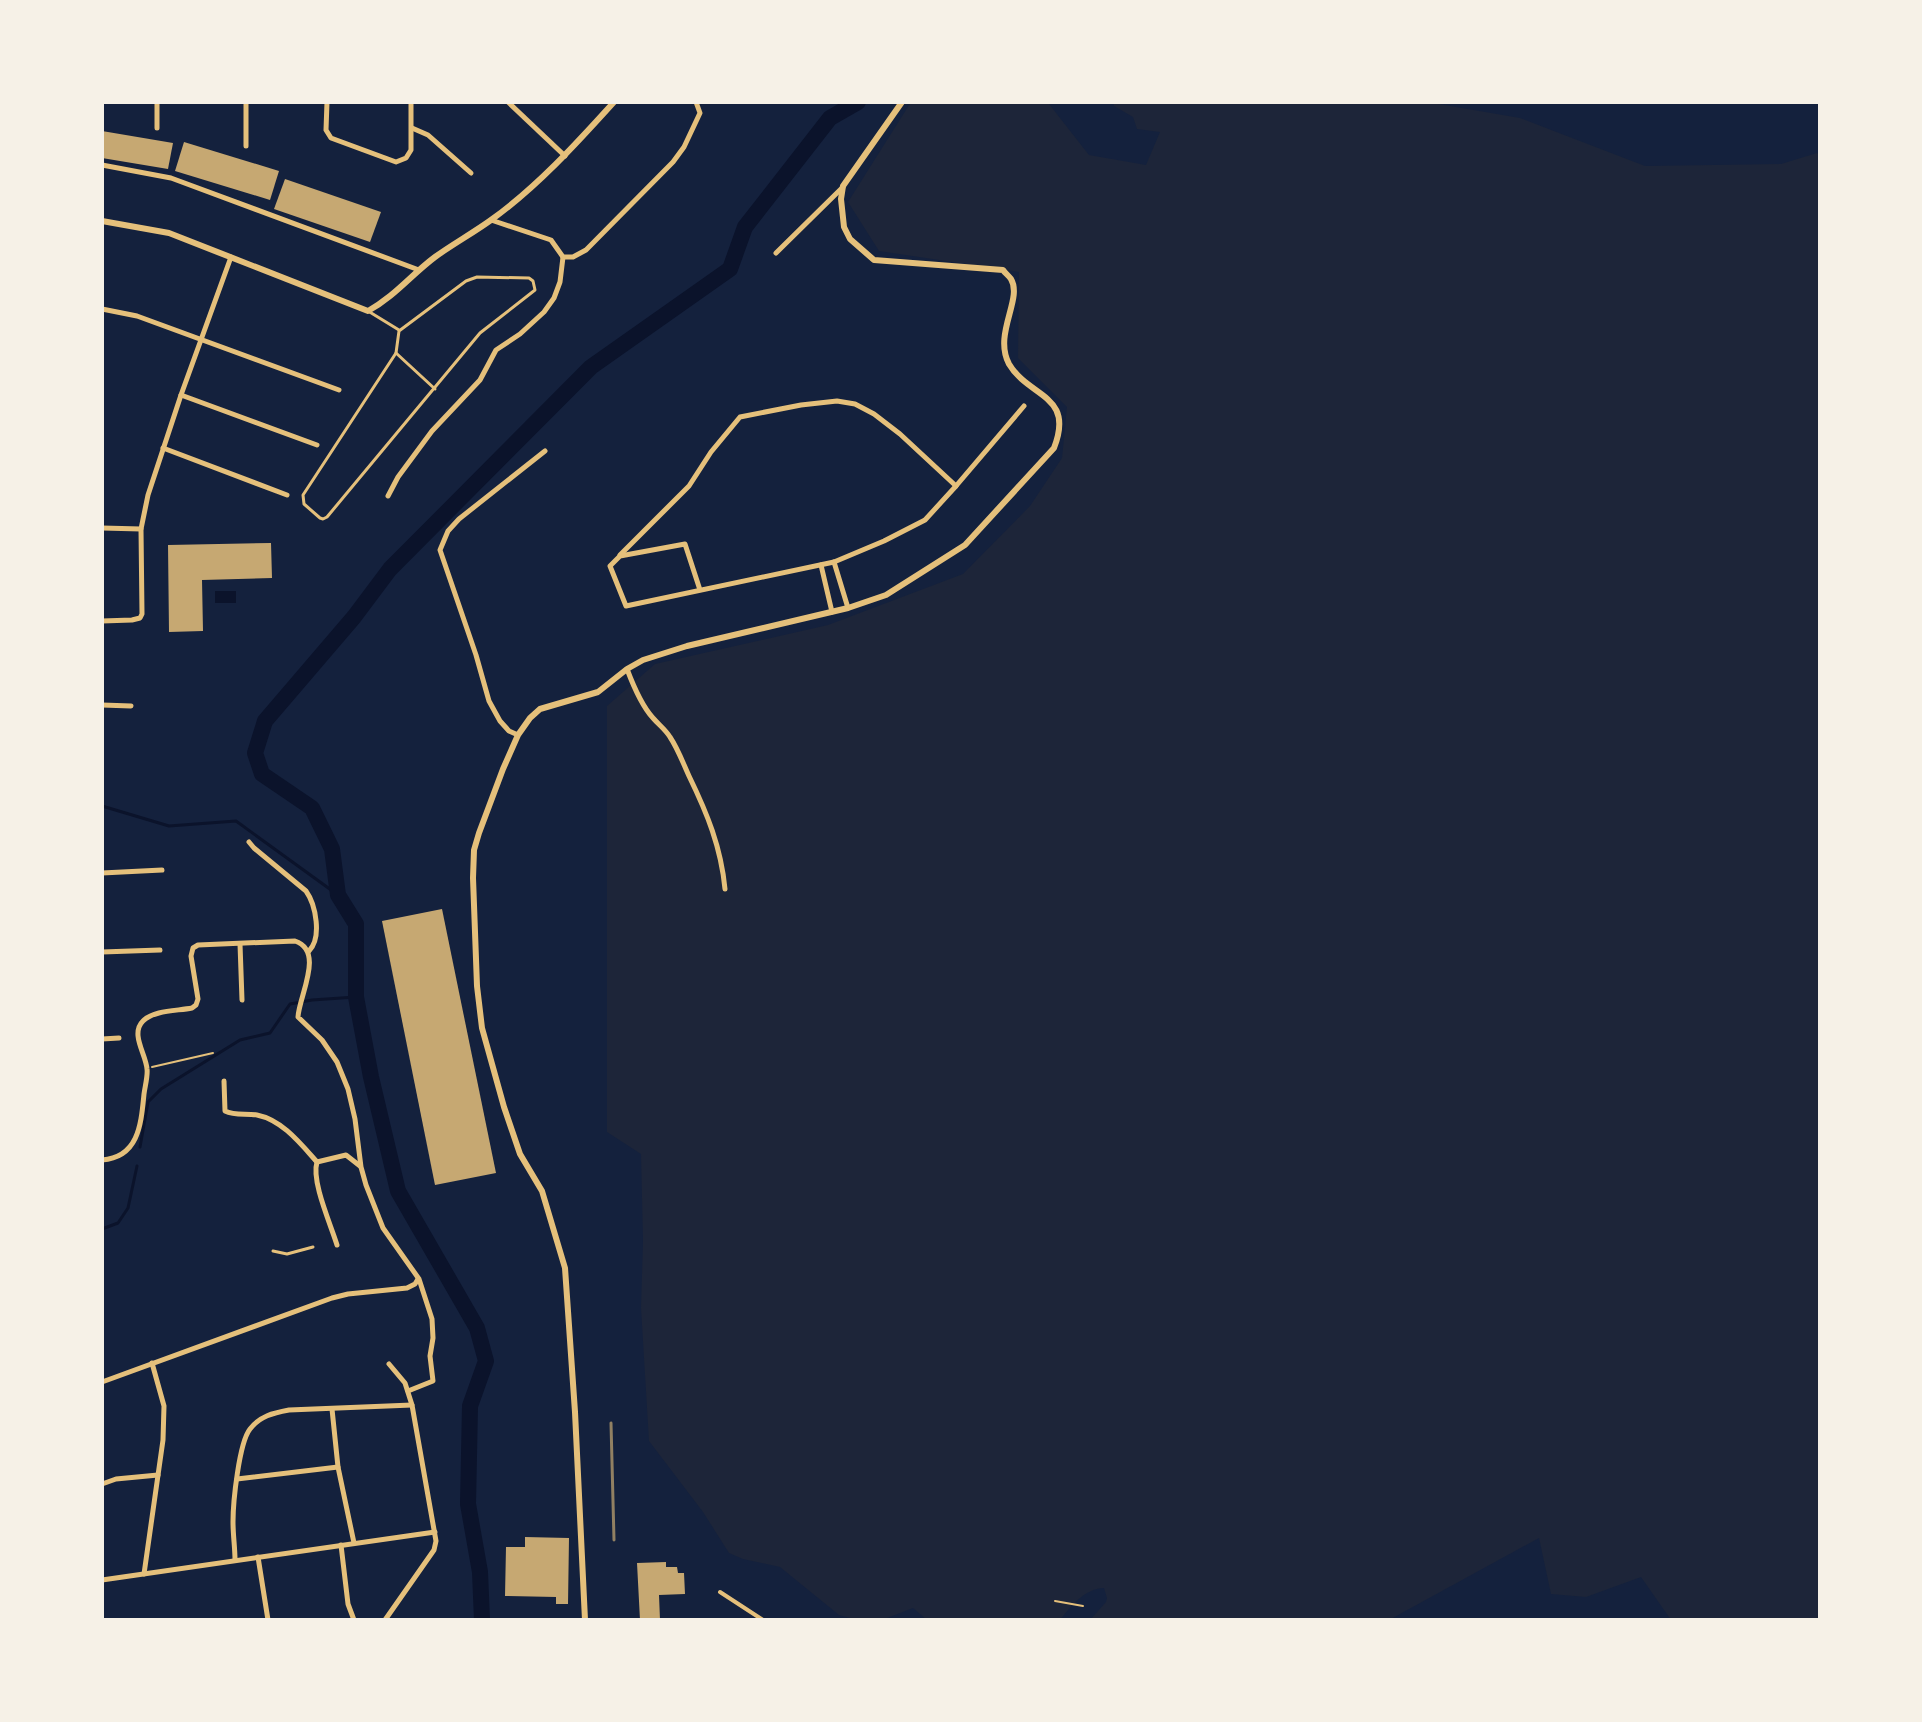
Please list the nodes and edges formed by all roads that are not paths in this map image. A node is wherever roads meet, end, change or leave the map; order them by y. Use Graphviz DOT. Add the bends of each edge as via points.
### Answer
graph roads {
  1 [pos="157,102"];
  2 [pos="246,102"];
  3 [pos="327,102"];
  4 [pos="411,102"];
  5 [pos="508,102"];
  6 [pos="614,102"];
  7 [pos="696,102"];
  8 [pos="902,102"];
  9 [pos="157,128"];
  10 [pos="411,128"];
  11 [pos="246,146"];
  12 [pos="565,156"];
  13 [pos="102,165"];
  14 [pos="471,173"];
  15 [pos="843,186"];
  16 [pos="491,220"];
  17 [pos="102,221"];
  18 [pos="776,253"];
  19 [pos="231,256"];
  20 [pos="563,257"];
  21 [pos="419,271"];
  22 [pos="102,309"];
  23 [pos="368,311"];
  24 [pos="399,331"];
  25 [pos="203,339"];
  26 [pos="396,353"];
  27 [pos="435,389"];
  28 [pos="339,390"];
  29 [pos="181,395"];
  30 [pos="1024,406"];
  31 [pos="317,445"];
  32 [pos="163,448"];
  33 [pos="545,451"];
  34 [pos="956,486"];
  35 [pos="287,495"];
  36 [pos="388,496"];
  37 [pos="102,528"];
  38 [pos="141,529"];
  39 [pos="620,556"];
  40 [pos="834,562"];
  41 [pos="821,565"];
  42 [pos="700,590"];
  43 [pos="848,608"];
  44 [pos="832,612"];
  45 [pos="102,621"];
  46 [pos="627,669"];
  47 [pos="102,705"];
  48 [pos="131,706"];
  49 [pos="518,735"];
  50 [pos="249,842"];
  51 [pos="162,870"];
  52 [pos="102,873"];
  53 [pos="725,889"];
  54 [pos="240,944"];
  55 [pos="160,950"];
  56 [pos="309,951"];
  57 [pos="102,952"];
  58 [pos="242,1000"];
  59 [pos="119,1038"];
  60 [pos="102,1039"];
  61 [pos="224,1081"];
  62 [pos="102,1160"];
  63 [pos="317,1162"];
  64 [pos="361,1167"];
  65 [pos="337,1245"];
  66 [pos="313,1247"];
  67 [pos="273,1251"];
  68 [pos="419,1279"];
  69 [pos="152,1363"];
  70 [pos="389,1364"];
  71 [pos="102,1382"];
  72 [pos="408,1391"];
  73 [pos="412,1405"];
  74 [pos="332,1409"];
  75 [pos="338,1467"];
  76 [pos="158,1475"];
  77 [pos="237,1479"];
  78 [pos="102,1484"];
  79 [pos="435,1532"];
  80 [pos="354,1543"];
  81 [pos="341,1545"];
  82 [pos="258,1557"];
  83 [pos="235,1560"];
  84 [pos="144,1574"];
  85 [pos="102,1580"];
  86 [pos="720,1592"];
  87 [pos="268,1620"];
  88 [pos="354,1620"];
  89 [pos="385,1620"];
  90 [pos="585,1620"];
  91 [pos="763,1620"];
  1 -- 9 [label="street"];
  2 -- 11 [label="street"];
  3 -- 10 [label="street" via="326,130 331,138 396,162 411,150"];
  4 -- 10 [label="street"];
  5 -- 12 [label="street"];
  6 -- 12 [label="street"];
  7 -- 20 [label="street" via="700,113 673,162 586,250"];
  8 -- 15 [label="street"];
  10 -- 14 [label="street" via="428,135"];
  12 -- 16 [label="street"];
  13 -- 21 [label="street" via="171,178"];
  15 -- 18 [label="street"];
  15 -- 43 [label="street" via="844,227 874,260 1003,270 1012,281 1013,296 1005,352 1010,365 1057,410 1059,423 1054,448 965,545 886,595"];
  16 -- 20 [label="street" via="551,240"];
  16 -- 21 [label="street"];
  17 -- 19 [label="street" via="169,233"];
  19 -- 23 [label="street"];
  19 -- 25 [label="street"];
  20 -- 36 [label="street" via="560,282 544,312 496,350 480,380 432,431"];
  21 -- 23 [label="street"];
  22 -- 25 [label="street"];
  23 -- 24 [label="lane"];
  24 -- 26 [label="lane"];
  24 -- 27 [label="lane" via="466,281 533,281 535,290 480,333"];
  25 -- 28 [label="street"];
  25 -- 29 [label="street"];
  26 -- 27 [label="lane"];
  26 -- 27 [label="lane" via="303,495 304,504 320,518 327,517"];
  29 -- 31 [label="street"];
  29 -- 32 [label="street"];
  30 -- 34 [label="street"];
  32 -- 35 [label="street"];
  32 -- 38 [label="street"];
  33 -- 49 [label="street" via="459,519 440,550 489,701 500,721"];
  34 -- 39 [label="street" via="900,434 855,404 825,402 740,417 689,486"];
  34 -- 40 [label="street" via="925,520"];
  37 -- 38 [label="street"];
  38 -- 45 [label="street" via="140,618"];
  39 -- 42 [label="street" via="685,544"];
  39 -- 42 [label="street" via="610,566 626,606"];
  40 -- 41 [label="street"];
  40 -- 43 [label="street"];
  41 -- 42 [label="street"];
  41 -- 44 [label="street"];
  43 -- 44 [label="street"];
  44 -- 46 [label="street" via="687,646"];
  46 -- 49 [label="street" via="598,692 540,709"];
  46 -- 53 [label="street" via="652,717 671,738 703,805"];
  47 -- 48 [label="street"];
  49 -- 90 [label="street" via="474,850 477,986 482,1028 504,1107 520,1154 542,1191 565,1268"];
  50 -- 56 [label="street" via="311,898 317,938"];
  51 -- 52 [label="street"];
  54 -- 56 [label="street" via="295,941"];
  54 -- 58 [label="street"];
  54 -- 62 [label="street" via="193,948 198,999 192,1008 152,1016 140,1024 147,1069 141,1124 127,1150"];
  55 -- 57 [label="street"];
  56 -- 64 [label="street" via="299,1020 337,1062 355,1119"];
  59 -- 60 [label="street"];
  61 -- 63 [label="street" via="225,1111 267,1117"];
  63 -- 64 [label="street" via="346,1155"];
  63 -- 65 [label="street" via="317,1183"];
  64 -- 68 [label="street" via="383,1228"];
  66 -- 67 [label="lane" via="287,1254"];
  68 -- 69 [label="street" via="407,1288 332,1298"];
  68 -- 72 [label="street" via="432,1319 434,1379"];
  69 -- 71 [label="street"];
  69 -- 76 [label="street" via="164,1406"];
  70 -- 72 [label="street"];
  72 -- 73 [label="street"];
  73 -- 74 [label="street"];
  73 -- 79 [label="street"];
  74 -- 75 [label="street"];
  74 -- 77 [label="street" via="289,1410 258,1421 247,1432"];
  75 -- 77 [label="street"];
  75 -- 80 [label="street"];
  76 -- 78 [label="street"];
  76 -- 84 [label="street"];
  77 -- 83 [label="street"];
  79 -- 80 [label="street"];
  79 -- 89 [label="street" via="434,1550"];
  80 -- 81 [label="street"];
  81 -- 82 [label="street"];
  81 -- 88 [label="street"];
  82 -- 83 [label="street"];
  82 -- 87 [label="street"];
  83 -- 84 [label="street"];
  84 -- 85 [label="street"];
  86 -- 91 [label="street"];
}
